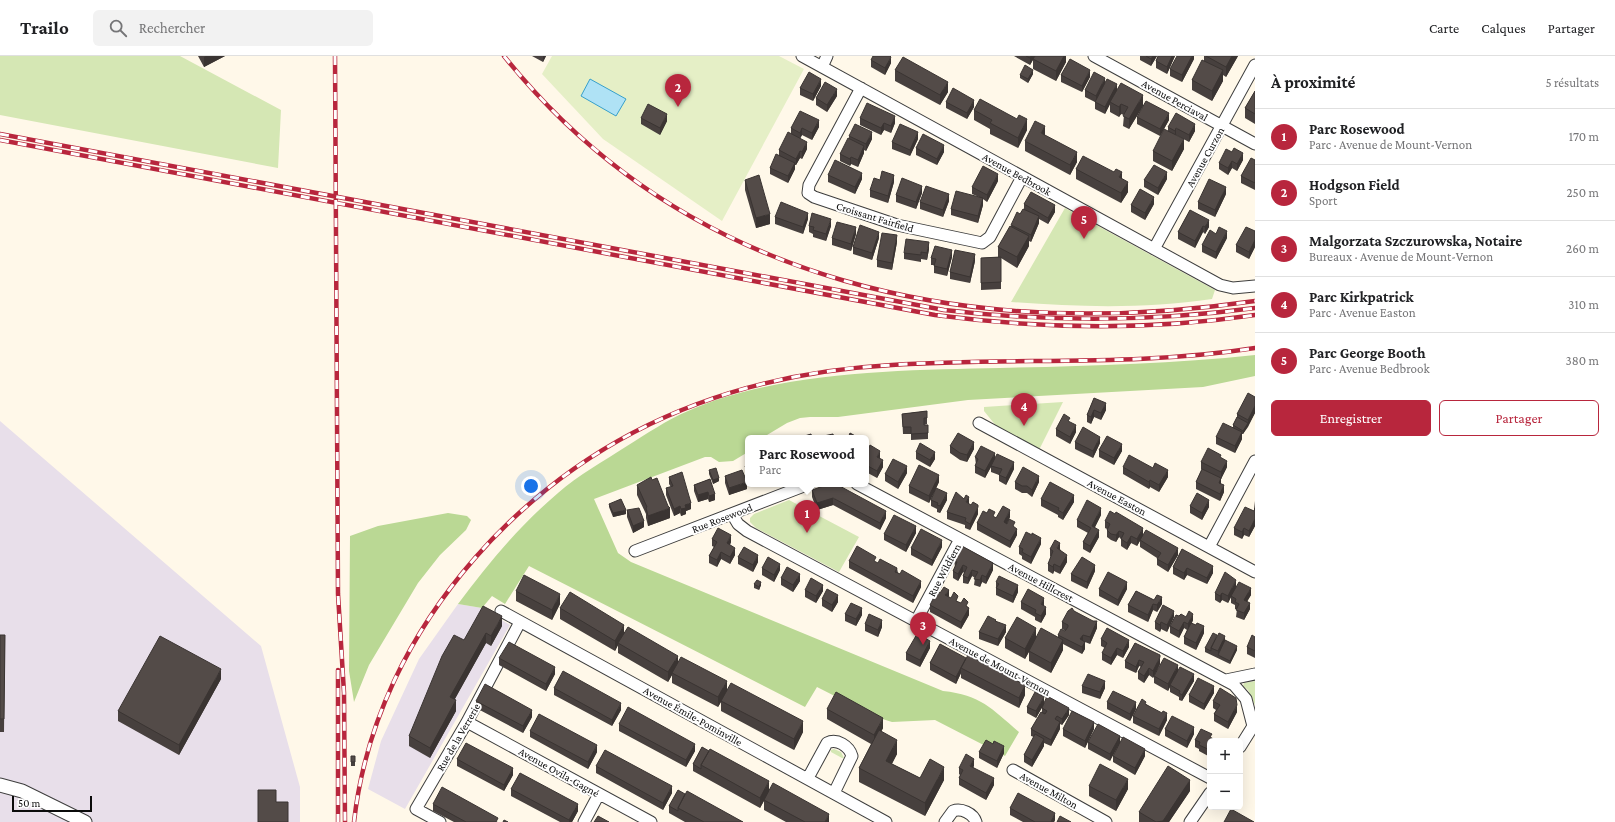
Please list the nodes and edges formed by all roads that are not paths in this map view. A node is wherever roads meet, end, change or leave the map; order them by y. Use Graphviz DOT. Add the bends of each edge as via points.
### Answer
graph roads {
  1 [pos="802,56"];
  2 [pos="827,56"];
  3 [pos="1094,56"];
  4 [pos="1255,65"];
  5 [pos="822,67"];
  6 [pos="861,88"];
  7 [pos="1222,126"];
  8 [pos="1255,144"];
  9 [pos="1022,177"];
  10 [pos="1154,249"];
  11 [pos="1255,286"];
  12 [pos="979,423"];
  13 [pos="1255,461"];
  14 [pos="801,487"];
  15 [pos="863,487"];
  16 [pos="732,514"];
  17 [pos="960,539"];
  18 [pos="1209,547"];
  19 [pos="635,551"];
  20 [pos="1255,572"];
  21 [pos="501,611"];
  22 [pos="916,621"];
  23 [pos="520,622"];
  24 [pos="1255,674"];
  25 [pos="1226,680"];
  26 [pos="467,722"];
  27 [pos="1254,725"];
  28 [pos="1243,742"];
  29 [pos="1013,770"];
  30 [pos="1207,776"];
  31 [pos="808,778"];
  32 [pos="0,785"];
  33 [pos="834,793"];
  34 [pos="600,794"];
  35 [pos="1207,797"];
  36 [pos="874,819"];
  37 [pos="85,822"];
  38 [pos="440,822"];
  39 [pos="584,822"];
  40 [pos="651,822"];
  41 [pos="886,822"];
  42 [pos="945,822"];
  43 [pos="976,822"];
  44 [pos="1106,822"];
  45 [pos="1190,822"];
  1 -- 5 [label="street, Avenue Bedbrook"];
  2 -- 5 [label="street"];
  3 -- 7 [label="street, Avenue Perciaval"];
  4 -- 7 [label="street, Avenue Curzon"];
  5 -- 6 [label="street, Avenue Bedbrook"];
  6 -- 9 [label="street, Avenue Bedbrook"];
  6 -- 9 [label="street, Croissant Fairfield" via="808,185 808,193 814,197 897,225 982,244 990,237"];
  7 -- 8 [label="street, Avenue Perciaval"];
  7 -- 10 [label="street, Avenue Curzon"];
  9 -- 10 [label="street, Avenue Bedbrook"];
  10 -- 11 [label="street, Avenue Bedbrook" via="1220,285 1233,288"];
  12 -- 18 [label="street, Avenue Easton"];
  13 -- 18 [label="street"];
  14 -- 16 [label="street, Rue Rosewood"];
  15 -- 17 [label="street, Avenue Hillcrest"];
  16 -- 19 [label="street, Rue Rosewood"];
  16 -- 22 [label="street, Avenue de Mount-Vernon" via="738,524 747,531"];
  17 -- 22 [label="street, Rue Wildfern"];
  17 -- 25 [label="street, Avenue Hillcrest"];
  18 -- 20 [label="street, Avenue Easton"];
  21 -- 23 [label="street, Avenue Émile-Pominville"];
  22 -- 30 [label="street, Avenue de Mount-Vernon"];
  23 -- 26 [label="street, Rue de la Verrerie"];
  23 -- 31 [label="street, Avenue Émile-Pominville"];
  24 -- 25 [label="street"];
  25 -- 27 [label="street, Avenue Hillcrest" via="1243,693"];
  26 -- 34 [label="street, Avenue Ovila-Gagné"];
  26 -- 38 [label="street, Rue de la Verrerie" via="416,809"];
  27 -- 28 [label="street"];
  29 -- 44 [label="street, Avenue Milton"];
  31 -- 33 [label="street, Avenue Émile-Pominville"];
  31 -- 33 [label="street" via="827,743 835,741 842,744 849,749 852,756"];
  32 -- 37 [label="street" via="22,791"];
  33 -- 36 [label="street, Avenue Émile-Pominville"];
  34 -- 39 [label="street"];
  34 -- 40 [label="street, Avenue Ovila-Gagné"];
  35 -- 45 [label="street"];
  36 -- 41 [label="street, Avenue Émile-Pominville"];
  42 -- 43 [label="street" via="953,811 959,810 970,814"];
}
